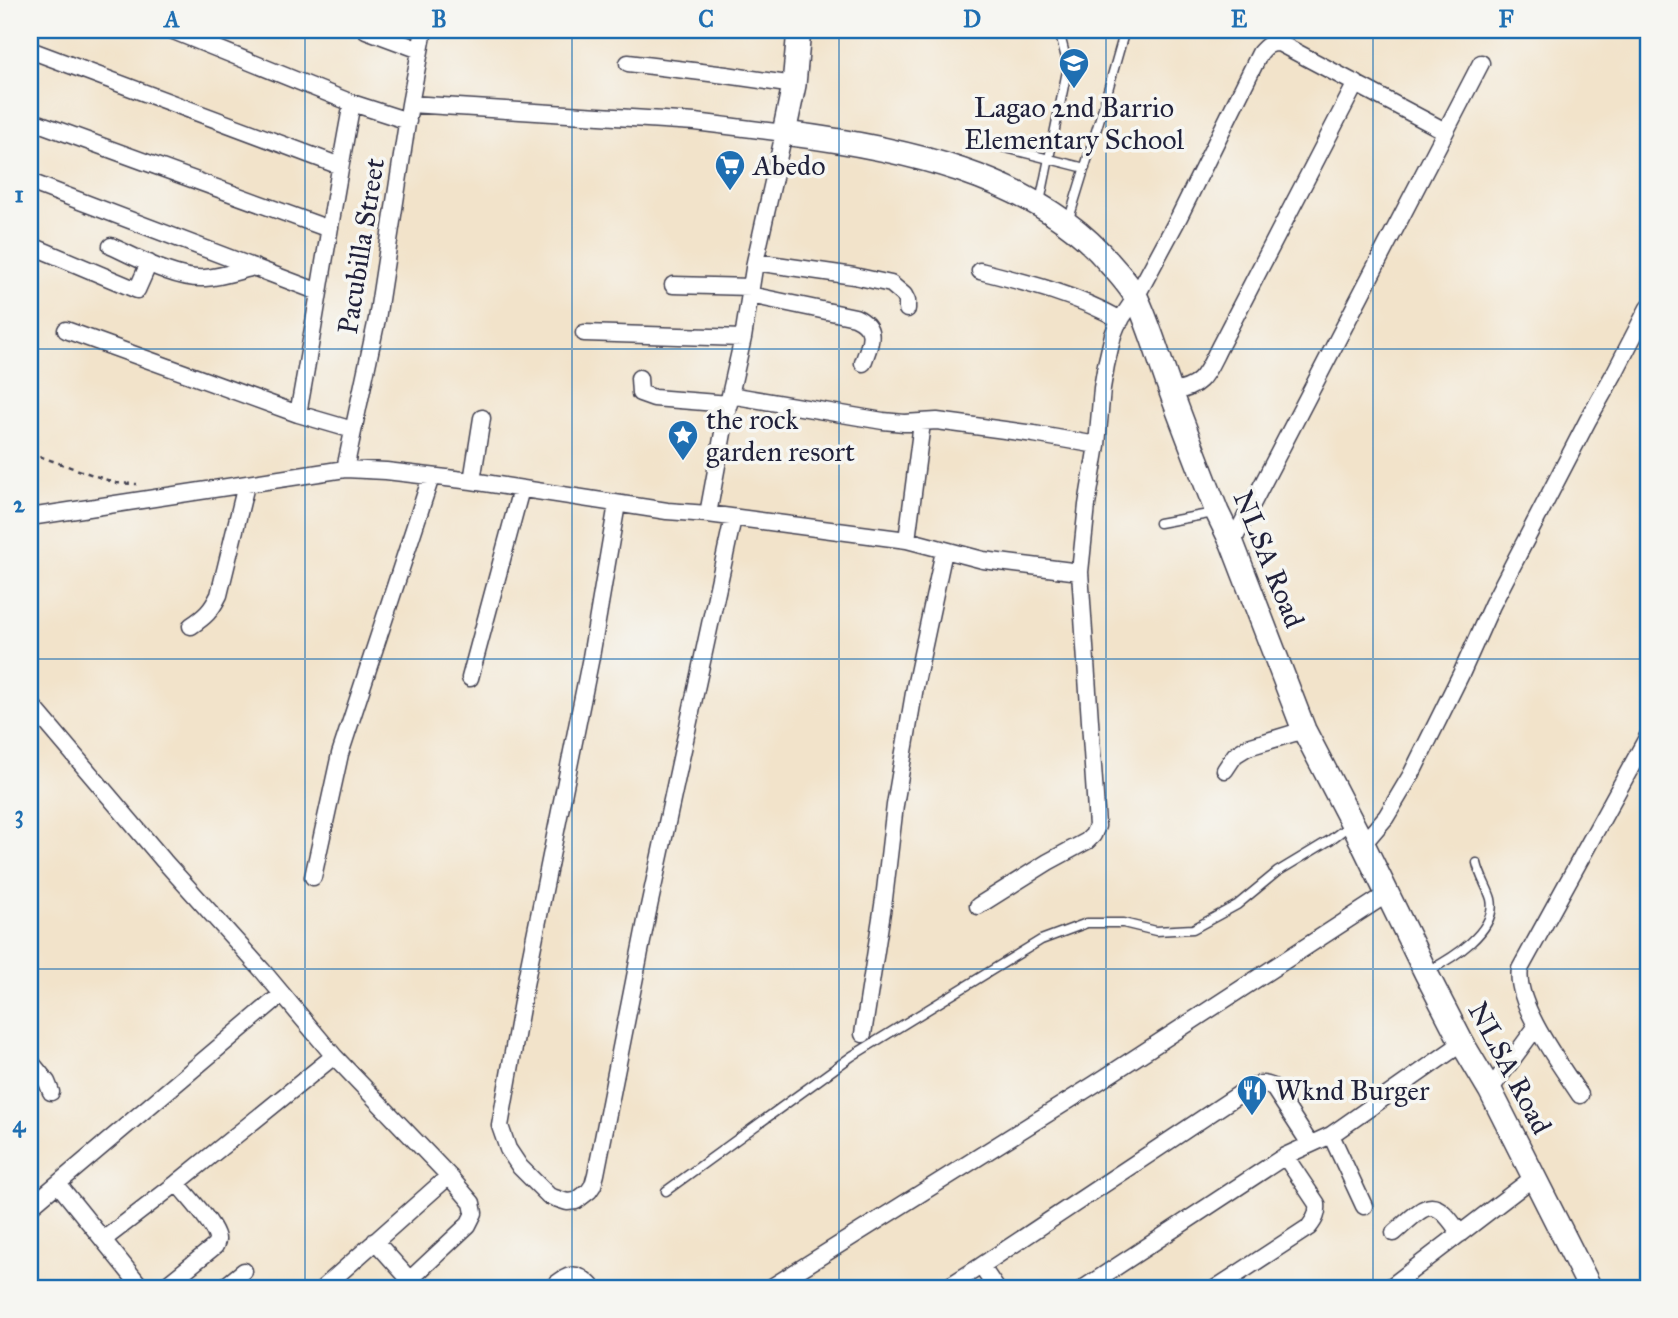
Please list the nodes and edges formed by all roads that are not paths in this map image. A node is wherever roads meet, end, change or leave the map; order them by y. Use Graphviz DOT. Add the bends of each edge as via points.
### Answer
graph roads {
  1 [pos="171,30"];
  2 [pos="366,30"];
  3 [pos="424,30"];
  4 [pos="799,30"];
  5 [pos="1056,30"];
  6 [pos="1125,30"];
  7 [pos="30,50"];
  8 [pos="420,50"];
  9 [pos="628,63"];
  10 [pos="1481,63"];
  11 [pos="1356,83"];
  12 [pos="794,85"];
  13 [pos="352,103"];
  14 [pos="410,104"];
  15 [pos="30,120"];
  16 [pos="408,121"];
  17 [pos="1445,131"];
  18 [pos="785,133"];
  19 [pos="990,144"];
  20 [pos="1049,158"];
  21 [pos="340,166"];
  22 [pos="1085,168"];
  23 [pos="30,182"];
  24 [pos="1039,205"];
  25 [pos="1067,224"];
  26 [pos="329,229"];
  27 [pos="30,245"];
  28 [pos="111,246"];
  29 [pos="755,262"];
  30 [pos="149,263"];
  31 [pos="254,267"];
  32 [pos="980,271"];
  33 [pos="673,285"];
  34 [pos="751,291"];
  35 [pos="319,292"];
  36 [pos="1136,297"];
  37 [pos="1648,308"];
  38 [pos="907,309"];
  39 [pos="1121,320"];
  40 [pos="66,330"];
  41 [pos="584,333"];
  42 [pos="743,338"];
  43 [pos="863,363"];
  44 [pos="639,378"];
  45 [pos="1171,392"];
  46 [pos="730,399"];
  47 [pos="298,414"];
  48 [pos="482,418"];
  49 [pos="922,423"];
  50 [pos="353,430"];
  51 [pos="1097,445"];
  52 [pos="345,469"];
  53 [pos="431,477"];
  54 [pos="472,481"];
  55 [pos="246,485"];
  56 [pos="521,489"];
  57 [pos="617,504"];
  58 [pos="1217,512"];
  59 [pos="708,514"];
  60 [pos="30,517"];
  61 [pos="733,517"];
  62 [pos="1159,523"];
  63 [pos="906,540"];
  64 [pos="1232,543"];
  65 [pos="944,551"];
  66 [pos="1080,572"];
  67 [pos="191,625"];
  68 [pos="470,678"];
  69 [pos="30,703"];
  70 [pos="1304,730"];
  71 [pos="1648,736"];
  72 [pos="1225,770"];
  73 [pos="1358,833"];
  74 [pos="1477,863"];
  75 [pos="313,877"];
  76 [pos="1387,894"];
  77 [pos="978,906"];
  78 [pos="1426,973"];
  79 [pos="282,994"];
  80 [pos="1536,1027"];
  81 [pos="863,1034"];
  82 [pos="1462,1043"];
  83 [pos="334,1056"];
  84 [pos="30,1061"];
  85 [pos="1490,1090"];
  86 [pos="51,1092"];
  87 [pos="1580,1095"];
  88 [pos="1331,1135"];
  89 [pos="1311,1144"];
  90 [pos="1285,1156"];
  91 [pos="449,1176"];
  92 [pos="1534,1177"];
  93 [pos="177,1183"];
  94 [pos="58,1184"];
  95 [pos="666,1191"];
  96 [pos="1364,1206"];
  97 [pos="30,1208"];
  98 [pos="1394,1233"];
  99 [pos="1460,1234"];
  100 [pos="103,1240"];
  101 [pos="376,1241"];
  102 [pos="981,1266"];
  103 [pos="244,1271"];
  104 [pos="406,1284"];
  105 [pos="142,1288"];
  106 [pos="163,1288"];
  107 [pos="223,1288"];
  108 [pos="323,1288"];
  109 [pos="551,1288"];
  110 [pos="593,1288"];
  111 [pos="770,1288"];
  112 [pos="946,1288"];
  113 [pos="996,1288"];
  114 [pos="1084,1288"];
  115 [pos="1216,1288"];
  116 [pos="1389,1288"];
  117 [pos="1590,1288"];
  1 -- 13 [label="street"];
  2 -- 8 [label="street"];
  3 -- 8 [label="street, Pacubilla Street"];
  4 -- 12 [label="main road"];
  5 -- 20 [label="lane" via="1068,66"];
  6 -- 22 [label="lane"];
  7 -- 21 [label="street"];
  8 -- 14 [label="street, Pacubilla Street"];
  9 -- 12 [label="street"];
  10 -- 17 [label="street"];
  11 -- 17 [label="street"];
  11 -- 36 [label="street" via="1279,43 1266,46"];
  11 -- 45 [label="street" via="1201,381"];
  12 -- 18 [label="main road"];
  13 -- 16 [label="street"];
  13 -- 21 [label="street"];
  14 -- 16 [label="street, Pacubilla Street"];
  14 -- 18 [label="street" via="695,122"];
  15 -- 26 [label="street"];
  16 -- 50 [label="street, Pacubilla Street" via="377,319"];
  17 -- 64 [label="street"];
  18 -- 24 [label="main road, NLSA Road" via="926,158"];
  18 -- 29 [label="street"];
  19 -- 20 [label="lane"];
  20 -- 22 [label="lane"];
  20 -- 24 [label="lane"];
  21 -- 26 [label="street"];
  22 -- 25 [label="lane"];
  23 -- 31 [label="street"];
  24 -- 25 [label="main road, NLSA Road"];
  25 -- 36 [label="main road, NLSA Road" via="1097,248"];
  26 -- 35 [label="street"];
  27 -- 30 [label="street" via="137,290"];
  28 -- 30 [label="street"];
  29 -- 34 [label="street"];
  29 -- 38 [label="street" via="891,284 904,295"];
  30 -- 31 [label="street" via="196,278"];
  31 -- 35 [label="street"];
  32 -- 39 [label="street" via="1098,306"];
  33 -- 34 [label="street"];
  34 -- 42 [label="street"];
  34 -- 43 [label="street" via="863,321 871,333"];
  35 -- 47 [label="street"];
  36 -- 39 [label="street"];
  36 -- 45 [label="main road, NLSA Road"];
  37 -- 73 [label="street" via="1410,775 1386,817"];
  39 -- 51 [label="street" via="1106,365"];
  40 -- 47 [label="street"];
  41 -- 42 [label="street"];
  42 -- 46 [label="street"];
  44 -- 46 [label="street" via="644,396"];
  45 -- 58 [label="main road, NLSA Road"];
  46 -- 49 [label="street"];
  46 -- 59 [label="street"];
  47 -- 50 [label="street"];
  48 -- 54 [label="street"];
  49 -- 51 [label="street" via="937,421"];
  49 -- 63 [label="street"];
  50 -- 52 [label="street, Pacubilla Street"];
  51 -- 66 [label="street"];
  52 -- 53 [label="street"];
  52 -- 55 [label="street"];
  53 -- 54 [label="street"];
  53 -- 75 [label="street" via="340,754"];
  54 -- 56 [label="street"];
  55 -- 60 [label="street"];
  55 -- 67 [label="street" via="219,595 205,616"];
  56 -- 57 [label="street"];
  56 -- 68 [label="street"];
  57 -- 59 [label="street"];
  57 -- 61 [label="street" via="500,1126 520,1167 549,1196 567,1202 583,1197 596,1174"];
  58 -- 62 [label="lane"];
  58 -- 64 [label="main road, NLSA Road"];
  59 -- 61 [label="street"];
  61 -- 63 [label="street"];
  63 -- 65 [label="street"];
  64 -- 70 [label="main road, NLSA Road"];
  65 -- 66 [label="street"];
  65 -- 81 [label="street" via="915,687"];
  66 -- 77 [label="street" via="1097,826 1087,841"];
  69 -- 79 [label="street"];
  70 -- 72 [label="street" via="1248,747 1235,755"];
  70 -- 73 [label="main road, NLSA Road"];
  71 -- 80 [label="street" via="1520,969"];
  73 -- 76 [label="main road, NLSA Road"];
  73 -- 95 [label="lane" via="1330,840 1277,872 1237,905 1193,929 1156,931 1123,923 1087,923 1041,940 852,1056"];
  74 -- 78 [label="lane" via="1491,900 1486,923 1478,936 1448,961"];
  76 -- 78 [label="main road, NLSA Road"];
  76 -- 111 [label="street"];
  78 -- 82 [label="main road, NLSA Road"];
  79 -- 83 [label="street"];
  79 -- 94 [label="street"];
  80 -- 85 [label="street"];
  80 -- 87 [label="street"];
  82 -- 85 [label="main road, NLSA Road"];
  82 -- 88 [label="street"];
  83 -- 91 [label="street"];
  83 -- 93 [label="street"];
  84 -- 86 [label="street"];
  85 -- 92 [label="main road, NLSA Road"];
  88 -- 89 [label="street"];
  88 -- 96 [label="street"];
  89 -- 90 [label="street"];
  89 -- 102 [label="street" via="1273,1087 1257,1084"];
  90 -- 114 [label="street"];
  90 -- 115 [label="street" via="1317,1204 1315,1219"];
  91 -- 101 [label="street"];
  91 -- 104 [label="street" via="472,1203 474,1213 468,1226"];
  92 -- 99 [label="street"];
  92 -- 117 [label="main road, NLSA Road"];
  93 -- 100 [label="street"];
  93 -- 106 [label="street" via="205,1217 217,1241"];
  94 -- 97 [label="street"];
  94 -- 100 [label="street"];
  98 -- 99 [label="street" via="1418,1212 1434,1206 1449,1217"];
  99 -- 116 [label="street"];
  100 -- 105 [label="street"];
  101 -- 104 [label="street"];
  101 -- 108 [label="street"];
  102 -- 112 [label="street"];
  102 -- 113 [label="street"];
  103 -- 107 [label="street"];
  109 -- 110 [label="street" via="565,1277 577,1275"];
}
